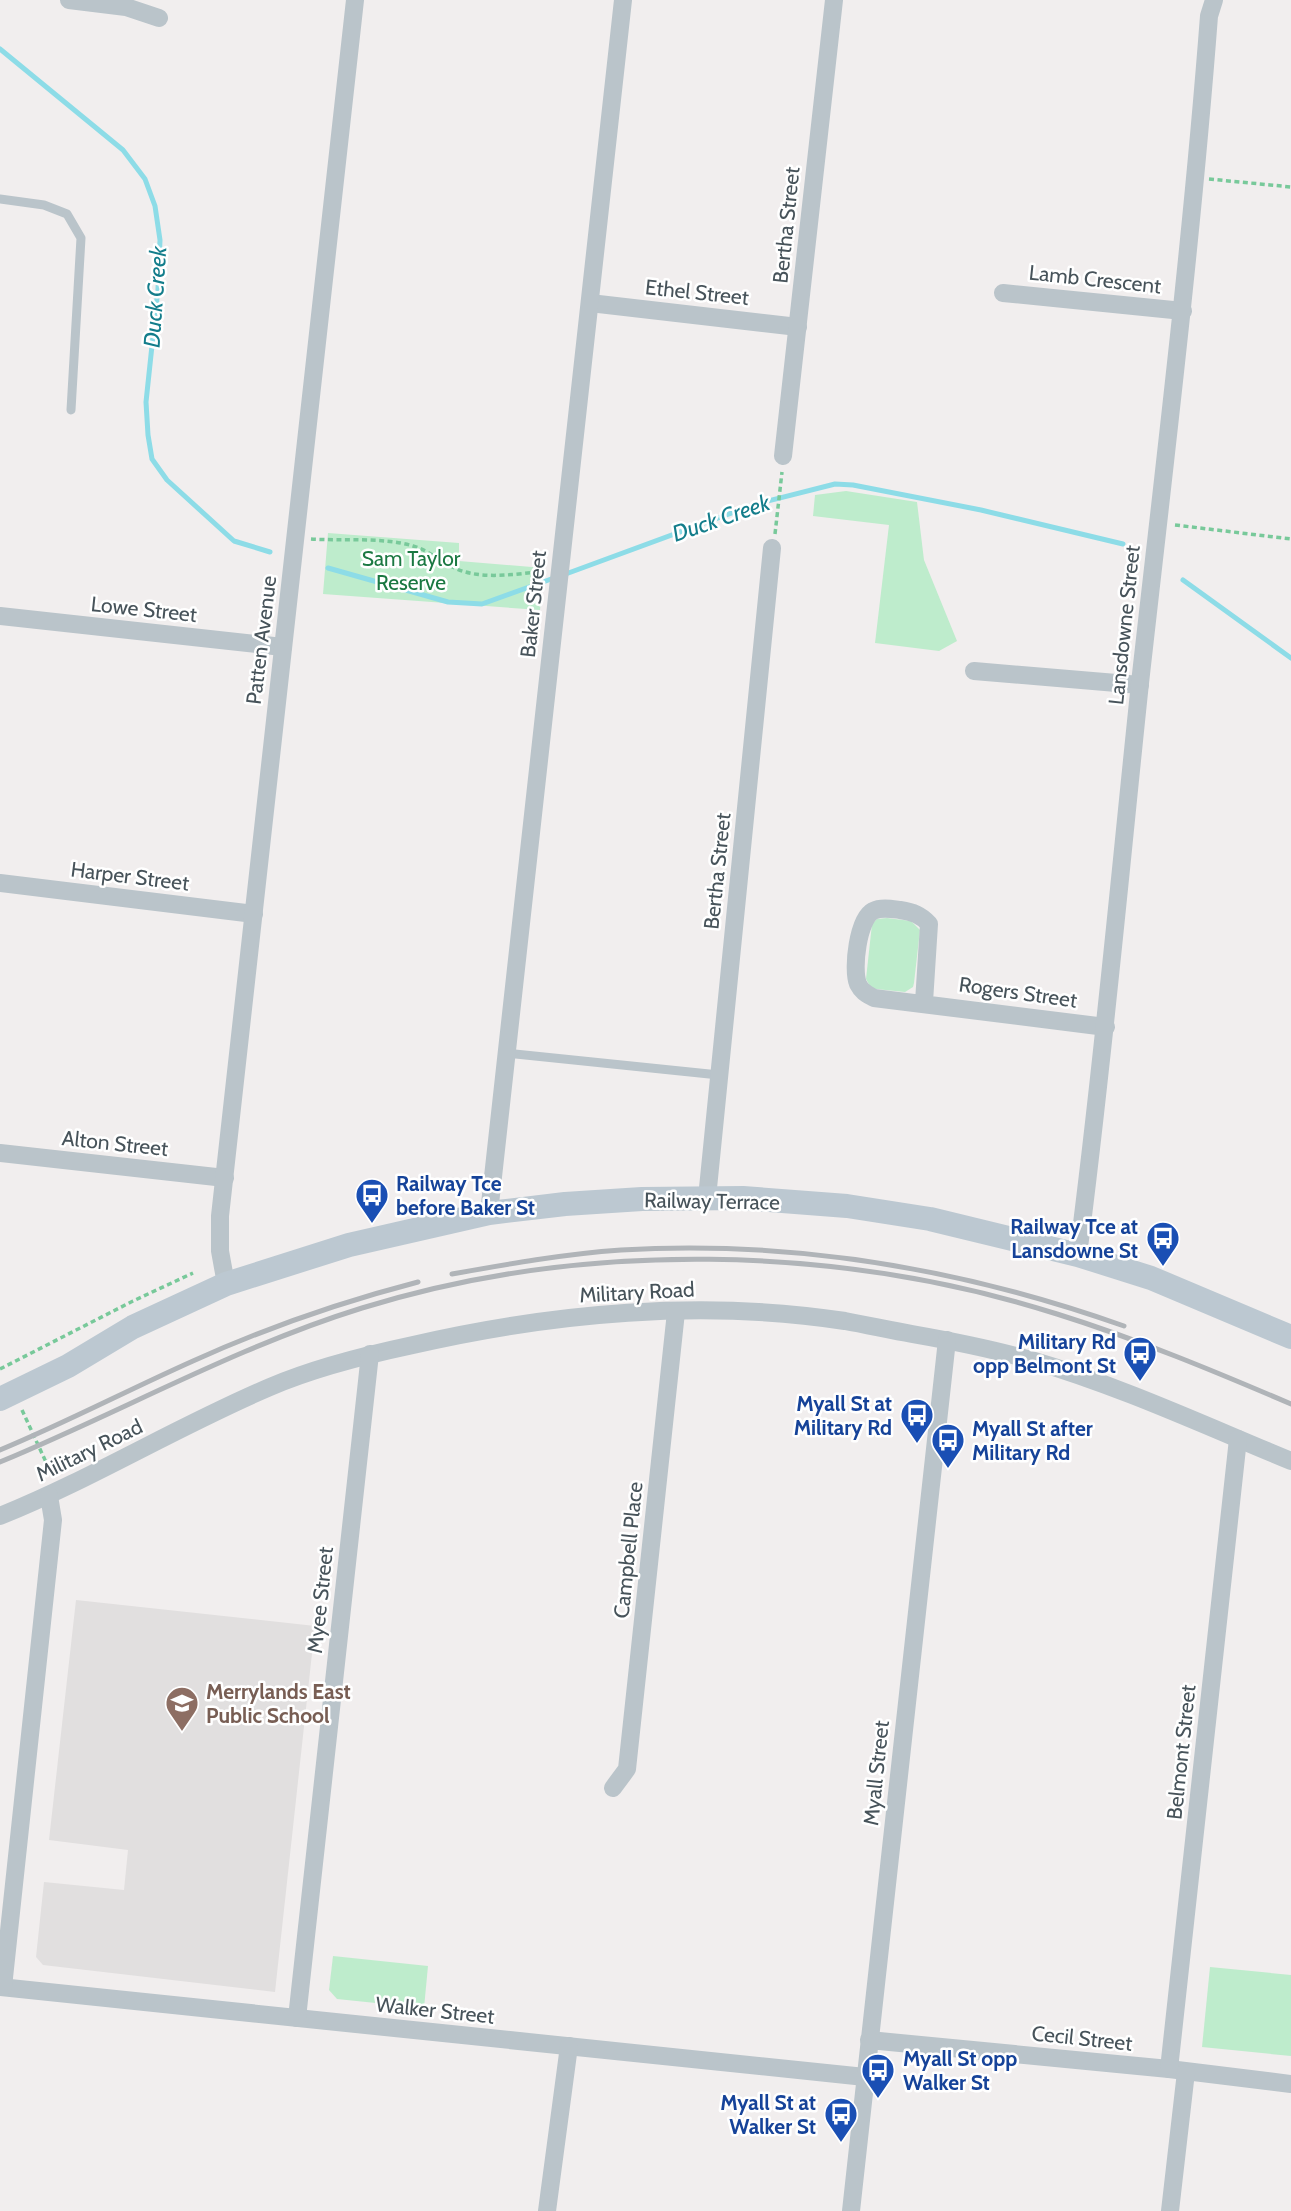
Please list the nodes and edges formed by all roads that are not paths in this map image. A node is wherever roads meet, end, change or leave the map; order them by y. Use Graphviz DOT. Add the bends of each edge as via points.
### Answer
graph roads {
  1 [pos="69,0"];
  2 [pos="355,0"];
  3 [pos="623,0"];
  4 [pos="834,0"];
  5 [pos="1214,0"];
  6 [pos="159,18"];
  7 [pos="0,199"];
  8 [pos="1003,293"];
  9 [pos="590,303"];
  10 [pos="1183,311"];
  11 [pos="798,327"];
  12 [pos="71,410"];
  13 [pos="783,456"];
  14 [pos="772,548"];
  15 [pos="0,616"];
  16 [pos="283,647"];
  17 [pos="974,671"];
  18 [pos="1140,685"];
  19 [pos="0,883"];
  20 [pos="254,914"];
  21 [pos="924,1002"];
  22 [pos="1106,1027"];
  23 [pos="505,1053"];
  24 [pos="719,1075"];
  25 [pos="0,1153"];
  26 [pos="225,1178"];
  27 [pos="707,1198"];
  28 [pos="489,1213"];
  29 [pos="1078,1255"];
  30 [pos="226,1284"];
  31 [pos="676,1312"];
  32 [pos="133,1327"];
  33 [pos="1291,1337"];
  34 [pos="947,1340"];
  35 [pos="370,1354"];
  36 [pos="0,1381"];
  37 [pos="11,1404"];
  38 [pos="1238,1439"];
  39 [pos="1291,1461"];
  40 [pos="49,1496"];
  41 [pos="0,1516"];
  42 [pos="613,1788"];
  43 [pos="2,1987"];
  44 [pos="297,2018"];
  45 [pos="869,2040"];
  46 [pos="569,2046"];
  47 [pos="1177,2071"];
  48 [pos="865,2077"];
  49 [pos="1291,2084"];
  50 [pos="547,2211"];
  51 [pos="851,2211"];
  52 [pos="1170,2211"];
  1 -- 6 [label="street" via="126,7"];
  2 -- 16 [label="street, Patten Avenue"];
  3 -- 9 [label="street, Baker Street"];
  4 -- 11 [label="street, Bertha Street"];
  5 -- 10 [label="street, Lansdowne Street"];
  7 -- 12 [label="lane" via="44,205 67,214 81,237"];
  8 -- 10 [label="street, Lamb Crescent"];
  9 -- 11 [label="street, Ethel Street"];
  9 -- 23 [label="street, Baker Street"];
  10 -- 18 [label="street, Lansdowne Street"];
  11 -- 13 [label="street, Bertha Street"];
  14 -- 24 [label="street, Bertha Street"];
  15 -- 16 [label="street, Lowe Street"];
  16 -- 20 [label="street, Patten Avenue"];
  17 -- 18 [label="street"];
  18 -- 22 [label="street, Lansdowne Street"];
  19 -- 20 [label="street, Harper Street"];
  20 -- 26 [label="street, Patten Avenue"];
  21 -- 21 [label="street, Rogers Street" via="874,998 858,985 860,930 873,911 911,912 929,924"];
  21 -- 22 [label="street, Rogers Street"];
  22 -- 29 [label="street, Lansdowne Street"];
  23 -- 24 [label="lane"];
  23 -- 28 [label="street, Baker Street"];
  24 -- 27 [label="street, Bertha Street"];
  25 -- 26 [label="street, Alton Street"];
  26 -- 30 [label="street, Patten Avenue" via="220,1251"];
  27 -- 28 [label="main road, Railway Terrace" via="565,1204"];
  27 -- 29 [label="main road, Railway Terrace" via="901,1214"];
  28 -- 30 [label="main road, Railway Terrace" via="349,1245"];
  29 -- 33 [label="main road, Railway Terrace" via="1152,1278"];
  30 -- 32 [label="main road, Railway Terrace"];
  31 -- 34 [label="street, Military Road" via="803,1316"];
  31 -- 35 [label="street, Military Road" via="540,1322"];
  31 -- 42 [label="street, Campbell Place" via="627,1769"];
  32 -- 36 [label="main road, Railway Terrace" via="67,1348"];
  32 -- 37 [label="main road, Railway Terrace"];
  34 -- 38 [label="street, Military Road" via="1046,1365"];
  34 -- 45 [label="street, Myall Street"];
  35 -- 40 [label="street, Military Road" via="271,1386"];
  35 -- 44 [label="street, Myee Street"];
  38 -- 39 [label="street, Military Road"];
  38 -- 47 [label="street, Belmont Street"];
  40 -- 41 [label="street, Military Road"];
  40 -- 43 [label="street" via="53,1520"];
  43 -- 44 [label="street, Walker Street"];
  44 -- 46 [label="street, Walker Street"];
  45 -- 47 [label="street, Cecil Street"];
  45 -- 48 [label="street, Myall Street"];
  46 -- 48 [label="street, Walker Street"];
  46 -- 50 [label="street"];
  47 -- 49 [label="street, Cecil Street"];
  47 -- 52 [label="street, Belmont Street"];
  48 -- 51 [label="street, Myall Street"];
}
